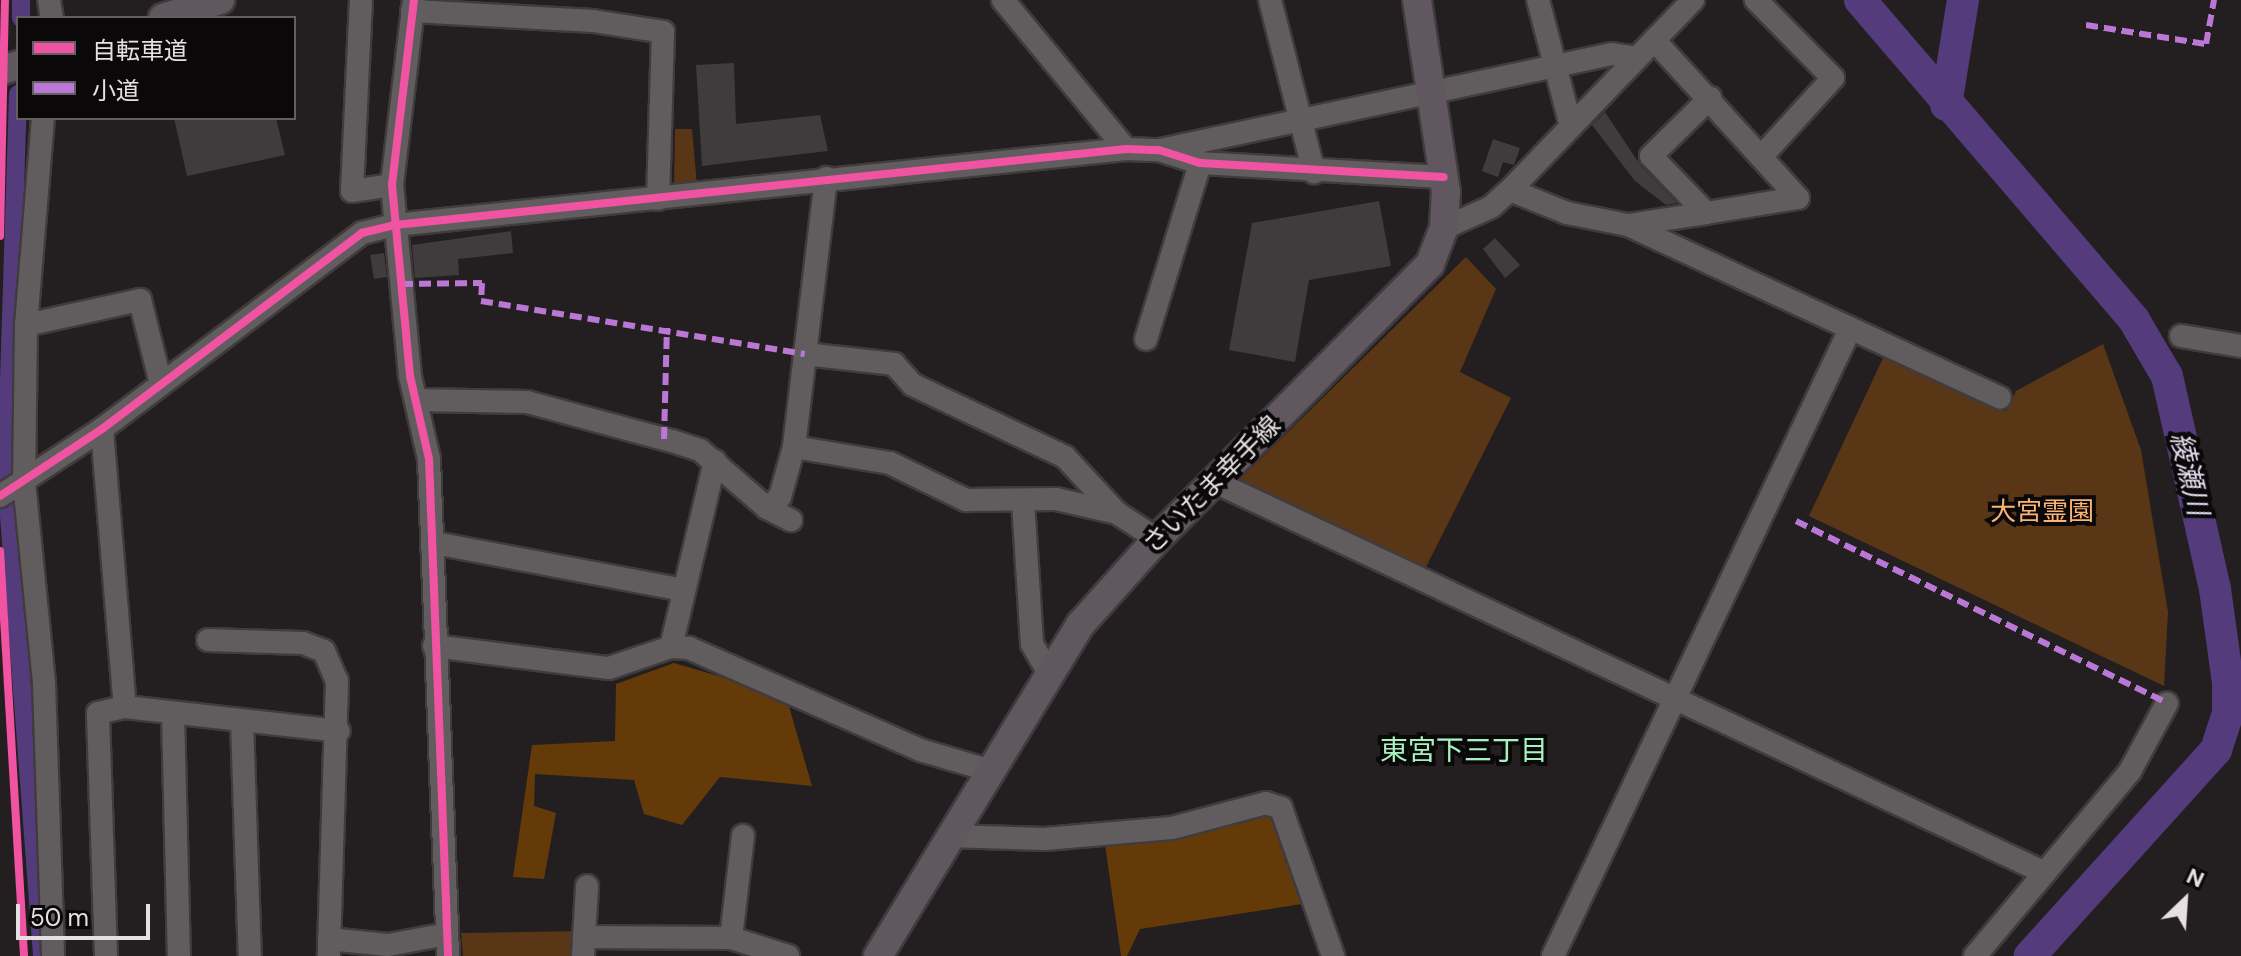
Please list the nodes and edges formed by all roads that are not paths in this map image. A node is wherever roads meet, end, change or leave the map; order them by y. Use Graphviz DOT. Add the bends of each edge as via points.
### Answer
graph roads {
  1 [pos="220,0"];
  2 [pos="361,0"];
  3 [pos="1003,0"];
  4 [pos="1270,0"];
  5 [pos="1417,0"];
  6 [pos="1538,0"];
  7 [pos="1693,0"];
  8 [pos="1756,0"];
  9 [pos="413,5"];
  10 [pos="593,10"];
  11 [pos="1022,10"];
  12 [pos="169,16"];
  13 [pos="1654,40"];
  14 [pos="1637,58"];
  15 [pos="1553,66"];
  16 [pos="1432,93"];
  17 [pos="1710,98"];
  18 [pos="43,120"];
  19 [pos="1302,121"];
  20 [pos="1571,127"];
  21 [pos="1126,149"];
  22 [pos="1159,150"];
  23 [pos="1761,157"];
  24 [pos="1200,163"];
  25 [pos="1314,172"];
  26 [pos="1444,177"];
  27 [pos="826,178"];
  28 [pos="392,185"];
  29 [pos="1510,190"];
  30 [pos="658,199"];
  31 [pos="1706,213"];
  32 [pos="395,225"];
  33 [pos="1628,225"];
  34 [pos="1444,228"];
  35 [pos="26,325"];
  36 [pos="1850,329"];
  37 [pos="2181,336"];
  38 [pos="1146,339"];
  39 [pos="2241,346"];
  40 [pos="805,354"];
  41 [pos="161,384"];
  42 [pos="2000,398"];
  43 [pos="416,400"];
  44 [pos="102,429"];
  45 [pos="794,447"];
  46 [pos="715,461"];
  47 [pos="24,482"];
  48 [pos="1215,482"];
  49 [pos="0,496"];
  50 [pos="1023,501"];
  51 [pos="767,508"];
  52 [pos="1117,513"];
  53 [pos="791,520"];
  54 [pos="1157,539"];
  55 [pos="435,543"];
  56 [pos="683,590"];
  57 [pos="208,640"];
  58 [pos="434,646"];
  59 [pos="671,647"];
  60 [pos="1048,672"];
  61 [pos="1676,700"];
  62 [pos="2167,703"];
  63 [pos="125,707"];
  64 [pos="173,714"];
  65 [pos="242,721"];
  66 [pos="339,731"];
  67 [pos="988,770"];
  68 [pos="743,836"];
  69 [pos="949,836"];
  70 [pos="2045,873"];
  71 [pos="587,886"];
  72 [pos="731,938"];
  73 [pos="448,945"];
  74 [pos="583,946"];
  75 [pos="329,948"];
  76 [pos="53,956"];
  77 [pos="106,956"];
  78 [pos="179,956"];
  79 [pos="250,956"];
  80 [pos="788,956"];
  81 [pos="878,956"];
  82 [pos="1333,956"];
  83 [pos="1553,956"];
  84 [pos="1975,956"];
  1 -- 12 [label="main road"];
  2 -- 28 [label="street" via="352,191"];
  3 -- 11 [label="street"];
  4 -- 19 [label="street"];
  5 -- 16 [label="main road, さいたま幸手線"];
  6 -- 15 [label="street"];
  7 -- 13 [label="street"];
  8 -- 23 [label="street" via="1833,78"];
  9 -- 10 [label="street"];
  9 -- 28 [label="street"];
  10 -- 30 [label="street" via="663,32"];
  11 -- 21 [label="street"];
  13 -- 14 [label="street"];
  13 -- 17 [label="street"];
  14 -- 15 [label="street" via="1612,54"];
  14 -- 20 [label="street"];
  15 -- 16 [label="street"];
  15 -- 20 [label="street"];
  16 -- 19 [label="street"];
  16 -- 26 [label="main road, さいたま幸手線"];
  17 -- 23 [label="street"];
  17 -- 31 [label="street" via="1651,156"];
  18 -- 35 [label="street"];
  19 -- 22 [label="street"];
  19 -- 25 [label="street"];
  20 -- 29 [label="street"];
  21 -- 22 [label="street"];
  21 -- 27 [label="street"];
  22 -- 24 [label="street"];
  23 -- 31 [label="street" via="1798,198"];
  24 -- 25 [label="street"];
  24 -- 38 [label="street"];
  25 -- 26 [label="street"];
  26 -- 34 [label="main road, さいたま幸手線"];
  27 -- 30 [label="street"];
  27 -- 40 [label="street"];
  28 -- 32 [label="street"];
  29 -- 33 [label="street" via="1567,213"];
  29 -- 34 [label="street" via="1491,207"];
  30 -- 32 [label="street"];
  31 -- 33 [label="street"];
  32 -- 41 [label="street" via="362,233"];
  32 -- 43 [label="street"];
  33 -- 36 [label="street"];
  34 -- 48 [label="main road, さいたま幸手線" via="1430,264 1404,296"];
  35 -- 41 [label="street" via="140,300"];
  35 -- 47 [label="street"];
  36 -- 42 [label="street"];
  36 -- 61 [label="street"];
  37 -- 39 [label="street"];
  40 -- 45 [label="street"];
  40 -- 52 [label="street" via="894,364 913,385 1065,457"];
  41 -- 44 [label="street"];
  43 -- 46 [label="street" via="527,402 672,441"];
  43 -- 55 [label="street" via="429,459"];
  44 -- 47 [label="street"];
  44 -- 63 [label="street"];
  45 -- 50 [label="street" via="890,463 966,500"];
  45 -- 51 [label="street" via="780,497"];
  46 -- 51 [label="street"];
  46 -- 56 [label="street"];
  47 -- 49 [label="street"];
  47 -- 76 [label="street" via="44,683"];
  48 -- 54 [label="main road, さいたま幸手線"];
  48 -- 61 [label="street"];
  50 -- 52 [label="street" via="1056,499"];
  50 -- 60 [label="street" via="1032,644"];
  51 -- 53 [label="street"];
  52 -- 54 [label="street"];
  54 -- 60 [label="main road, さいたま幸手線" via="1081,624"];
  55 -- 56 [label="street"];
  55 -- 58 [label="street"];
  56 -- 59 [label="street"];
  57 -- 66 [label="street" via="303,643 324,651 337,681"];
  58 -- 59 [label="street" via="609,668"];
  58 -- 73 [label="street"];
  59 -- 67 [label="street" via="689,648 920,750"];
  60 -- 67 [label="main road, さいたま幸手線"];
  61 -- 70 [label="street"];
  61 -- 83 [label="street"];
  62 -- 70 [label="street" via="2130,771"];
  63 -- 64 [label="street"];
  63 -- 77 [label="street" via="98,713"];
  64 -- 65 [label="street"];
  64 -- 78 [label="street"];
  65 -- 66 [label="street"];
  65 -- 79 [label="street"];
  66 -- 75 [label="street"];
  67 -- 69 [label="main road, さいたま幸手線"];
  68 -- 72 [label="street"];
  69 -- 81 [label="main road, さいたま幸手線"];
  69 -- 82 [label="street" via="1045,839 1172,828 1281,808"];
  70 -- 84 [label="street"];
  71 -- 74 [label="street"];
  72 -- 74 [label="street"];
  72 -- 80 [label="street"];
  73 -- 75 [label="street"];
}
